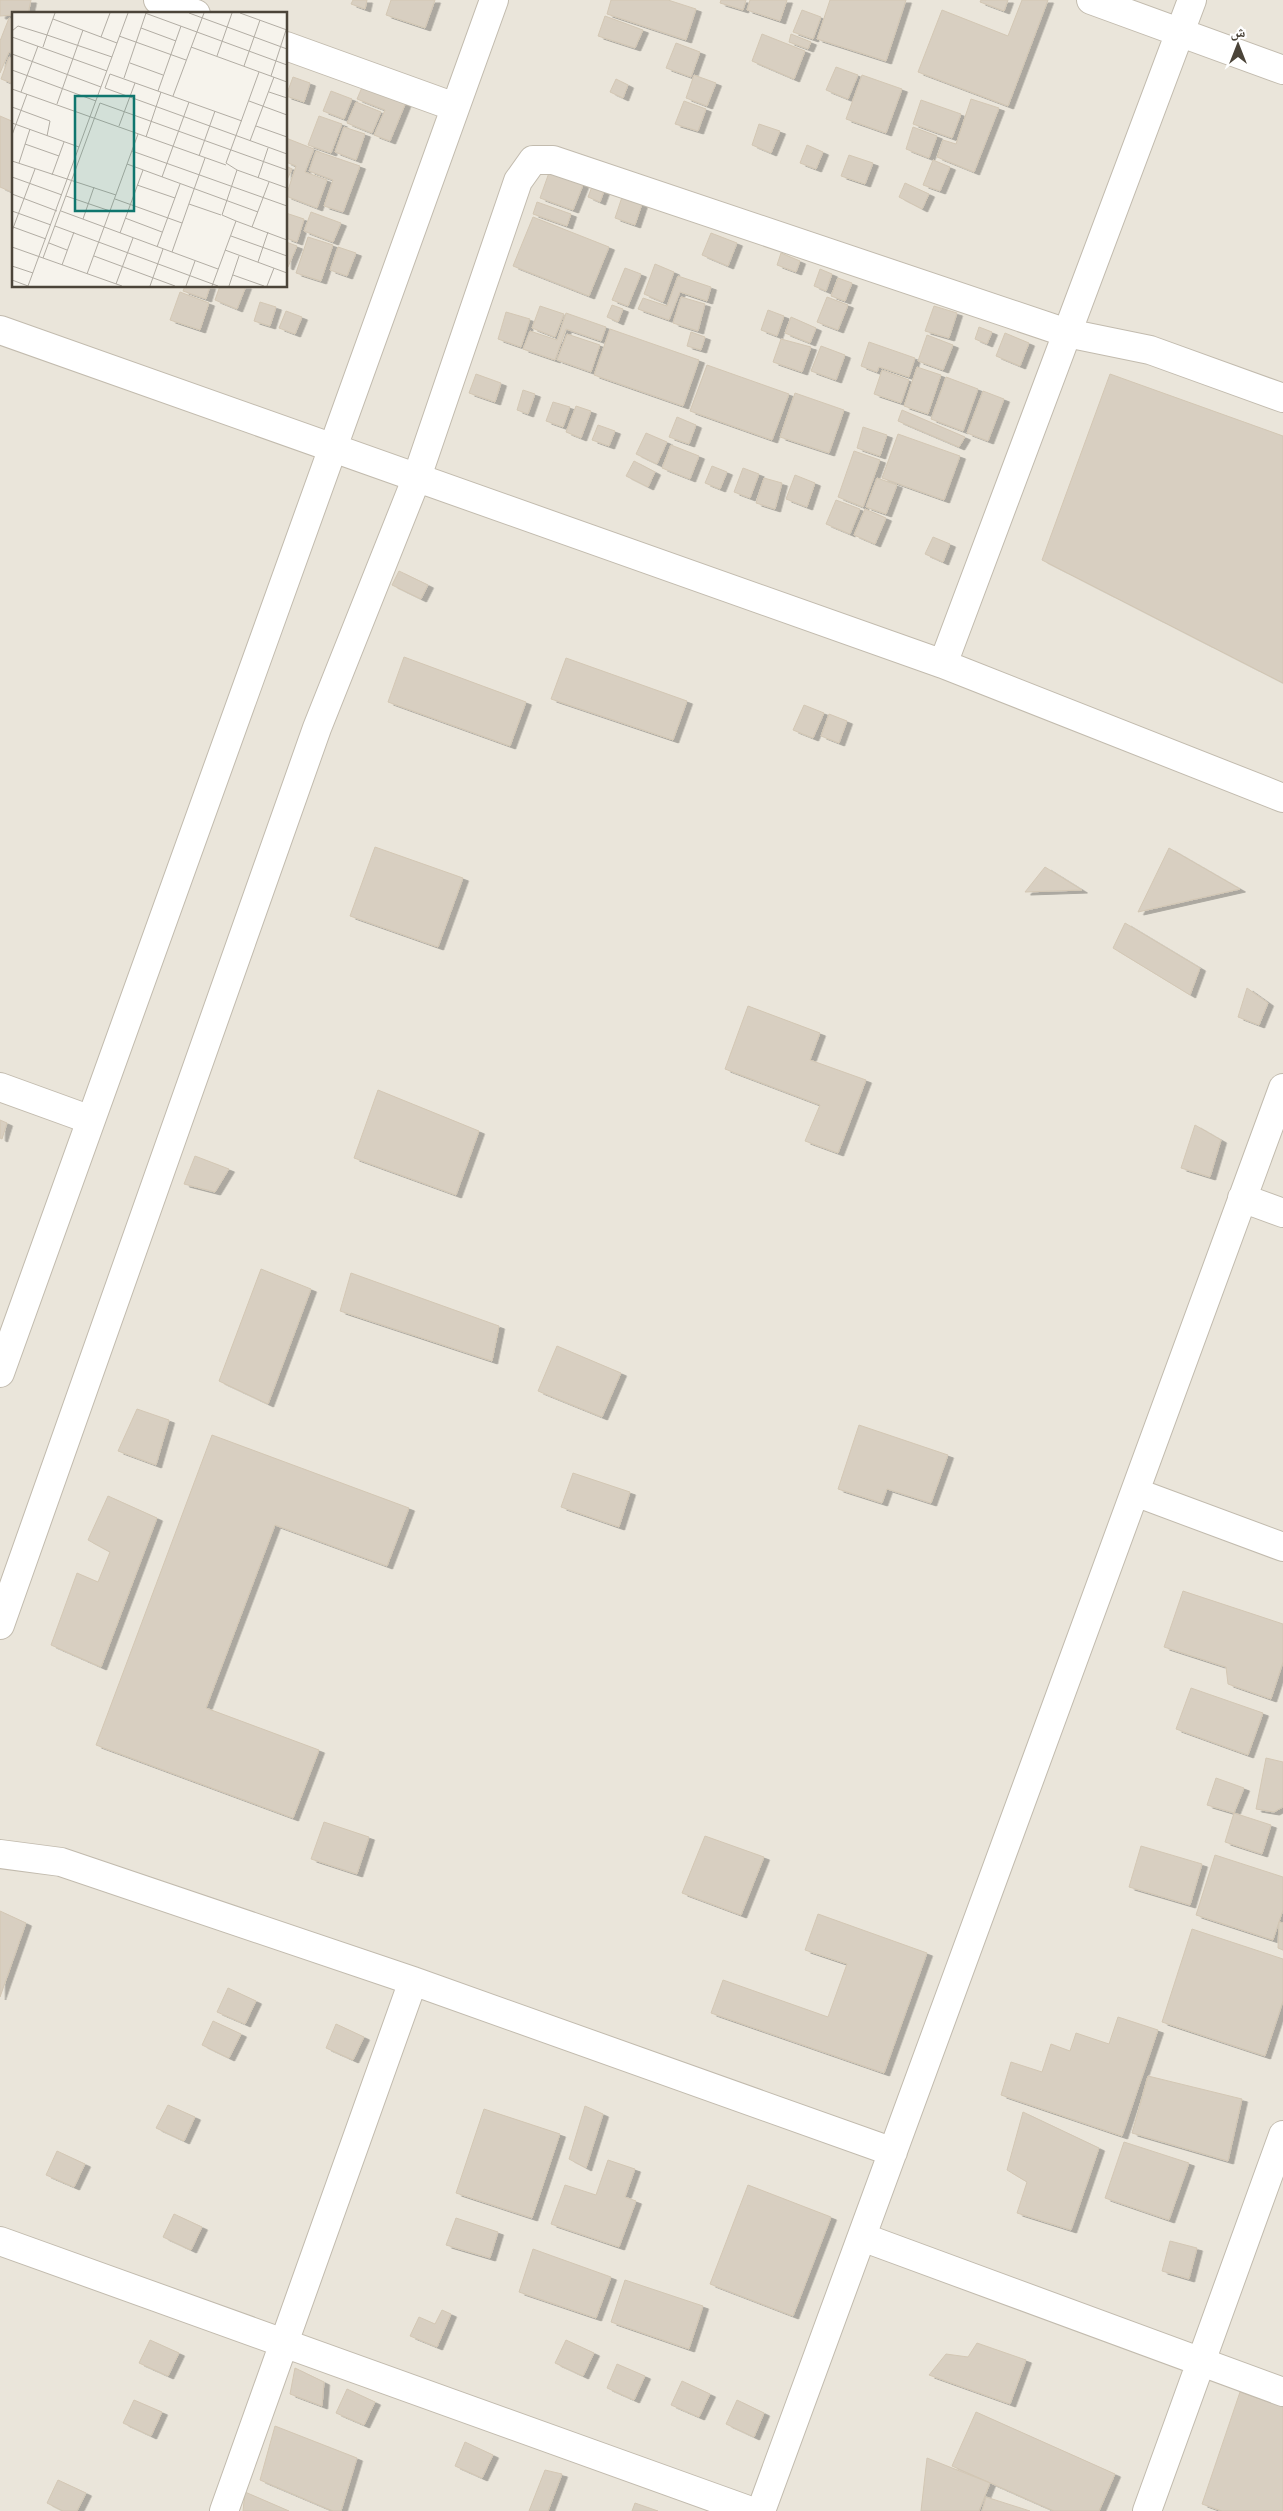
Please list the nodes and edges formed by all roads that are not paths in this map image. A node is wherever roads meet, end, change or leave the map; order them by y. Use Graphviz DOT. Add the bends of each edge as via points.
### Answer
graph roads {
  1 [pos="158,0"];
  2 [pos="494,0"];
  3 [pos="1091,0"];
  4 [pos="1192,0"];
  5 [pos="191,12"];
  6 [pos="1180,32"];
  7 [pos="288,47"];
  8 [pos="1283,70"];
  9 [pos="455,107"];
  10 [pos="0,330"];
  11 [pos="1067,333"];
  12 [pos="1283,398"];
  13 [pos="333,448"];
  14 [pos="417,477"];
  15 [pos="943,664"];
  16 [pos="1283,798"];
  17 [pos="0,1087"];
  18 [pos="1283,1088"];
  19 [pos="91,1120"];
  20 [pos="1242,1198"];
  21 [pos="1283,1213"];
  22 [pos="0,1373"];
  23 [pos="1135,1492"];
  24 [pos="1283,1548"];
  25 [pos="0,1625"];
  26 [pos="0,1854"];
  27 [pos="413,1982"];
  28 [pos="1283,2135"];
  29 [pos="893,2152"];
  30 [pos="862,2237"];
  31 [pos="0,2241"];
  32 [pos="284,2343"];
  33 [pos="1201,2362"];
  34 [pos="1283,2392"];
  35 [pos="224,2511"];
  36 [pos="751,2511"];
  37 [pos="761,2511"];
  38 [pos="1147,2511"];
  1 -- 5 [label="street"];
  2 -- 9 [label="street"];
  3 -- 6 [label="street"];
  4 -- 6 [label="street"];
  6 -- 8 [label="street"];
  6 -- 11 [label="street"];
  7 -- 9 [label="street"];
  9 -- 13 [label="street"];
  10 -- 13 [label="street"];
  11 -- 12 [label="street" via="1150,350"];
  11 -- 14 [label="street" via="553,160 533,160 518,181"];
  11 -- 15 [label="street"];
  13 -- 14 [label="street"];
  13 -- 19 [label="street"];
  14 -- 15 [label="street"];
  14 -- 25 [label="street" via="317,728"];
  15 -- 16 [label="street"];
  17 -- 19 [label="street"];
  18 -- 20 [label="street"];
  19 -- 22 [label="street"];
  20 -- 21 [label="street"];
  20 -- 23 [label="street"];
  23 -- 24 [label="street"];
  23 -- 29 [label="street"];
  26 -- 27 [label="street" via="61,1862"];
  27 -- 29 [label="street"];
  27 -- 32 [label="street"];
  28 -- 33 [label="street"];
  29 -- 30 [label="street"];
  30 -- 33 [label="street"];
  30 -- 37 [label="street"];
  31 -- 32 [label="street"];
  32 -- 35 [label="street"];
  32 -- 36 [label="street"];
  33 -- 34 [label="street"];
  33 -- 38 [label="street"];
}
